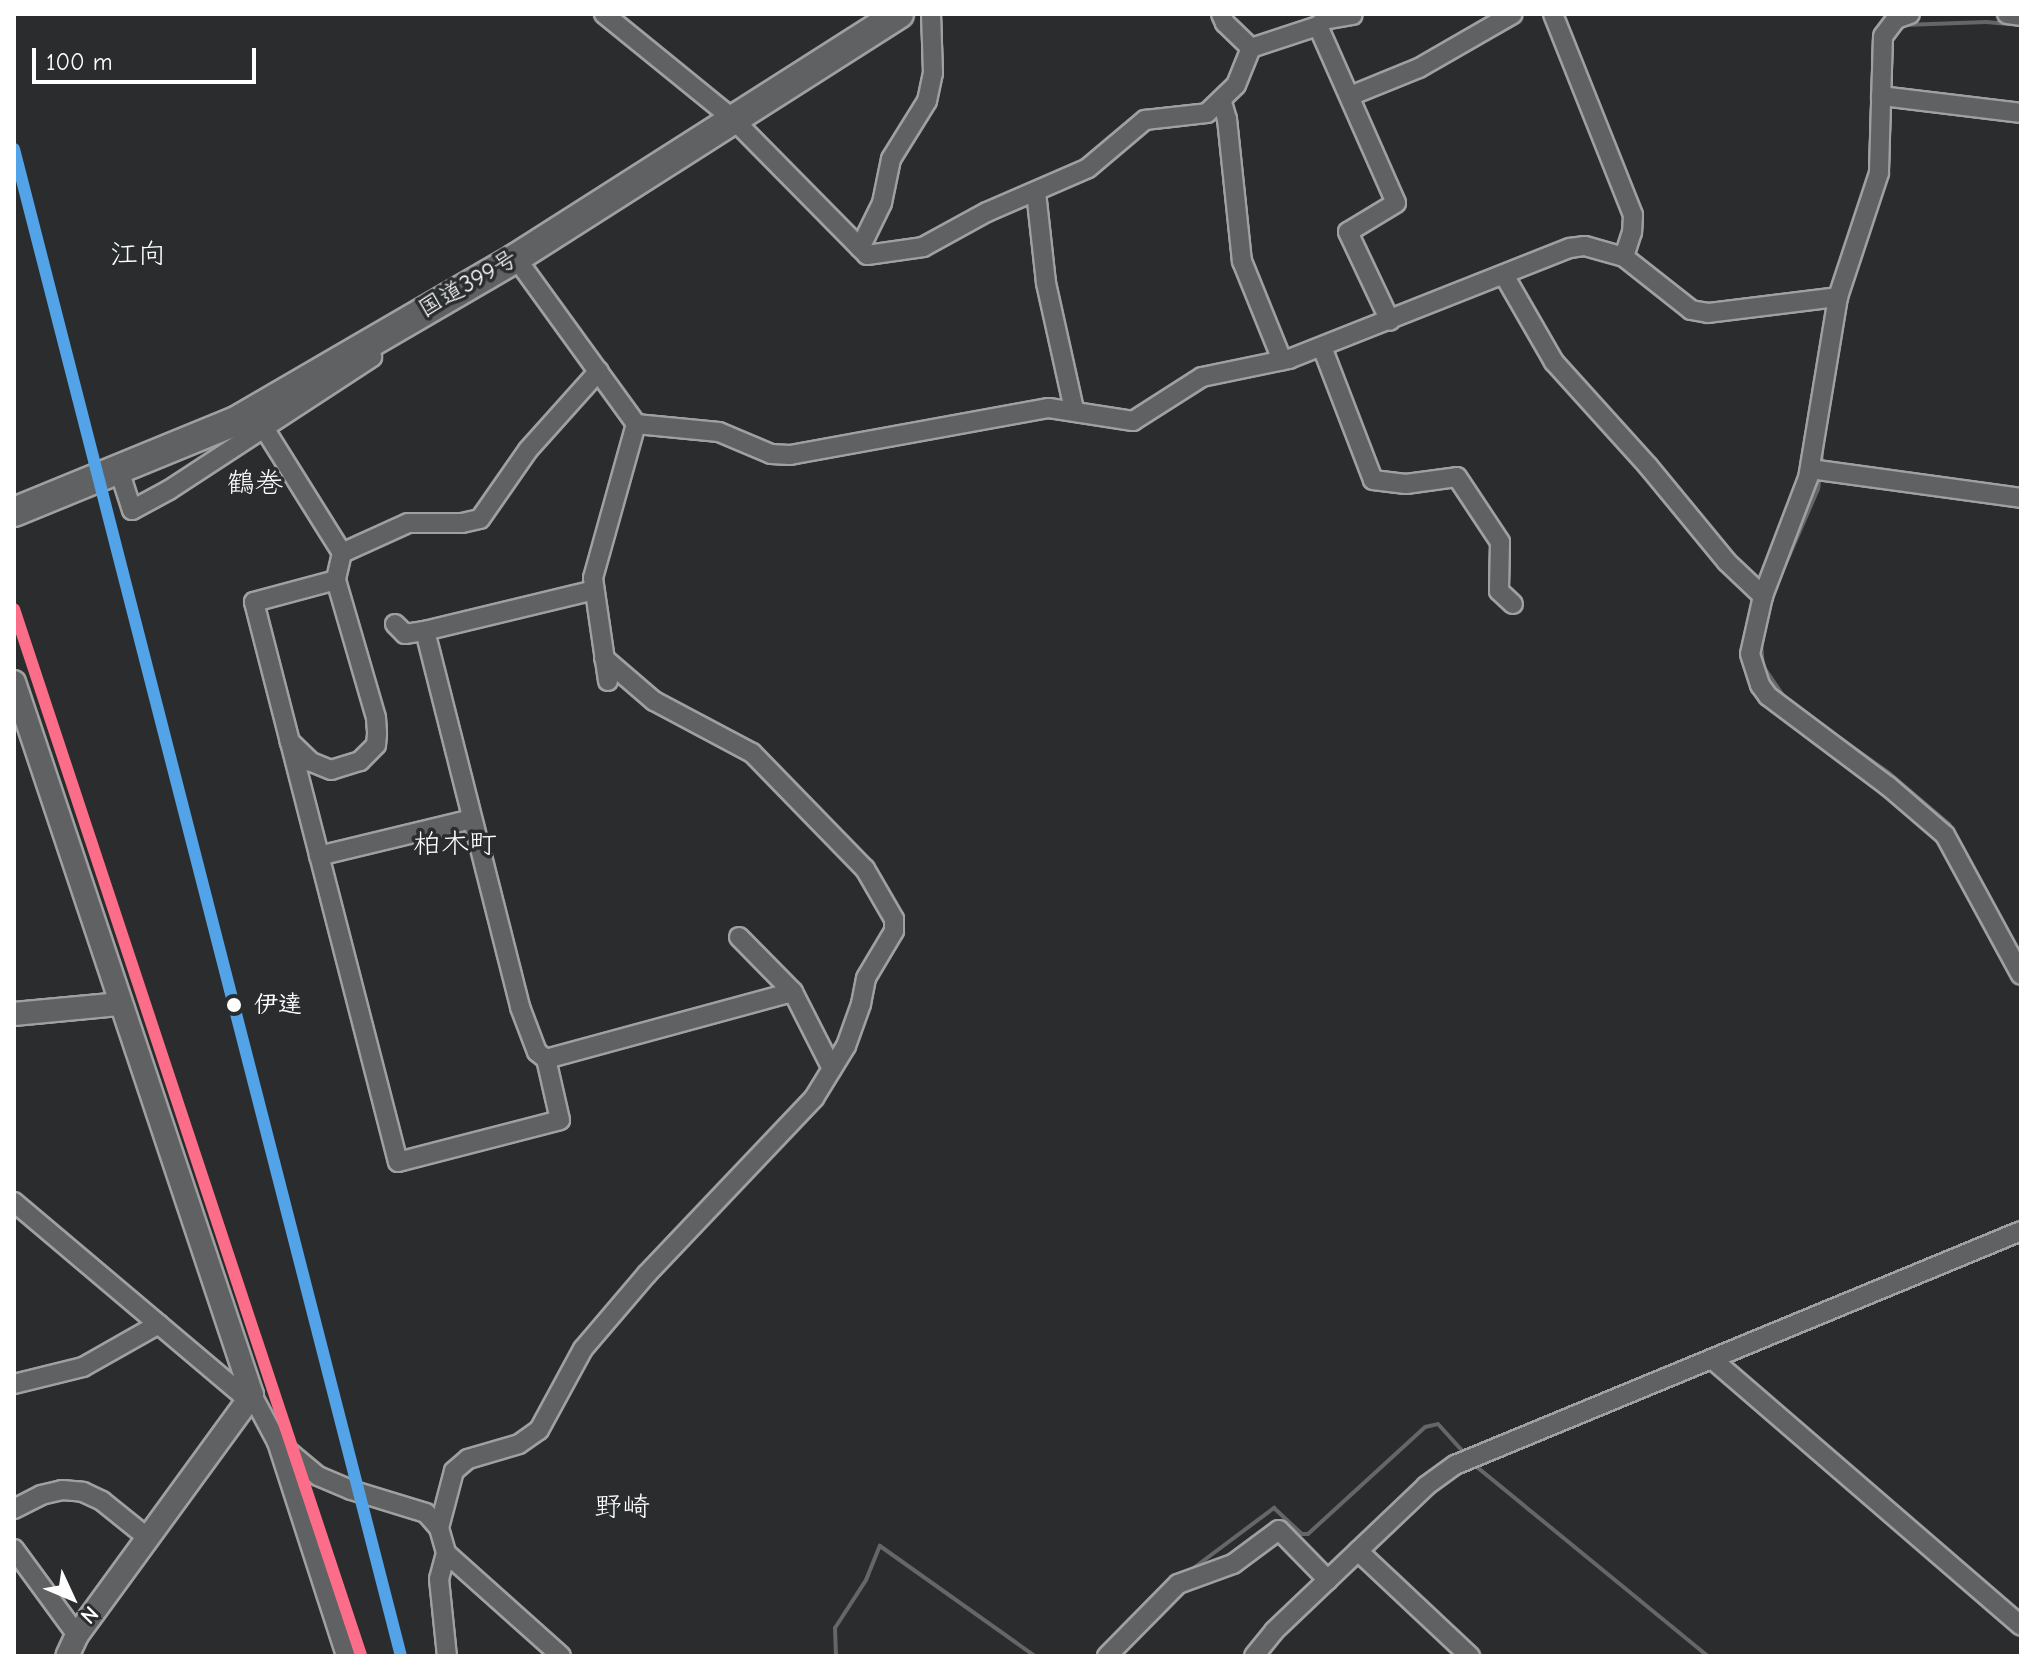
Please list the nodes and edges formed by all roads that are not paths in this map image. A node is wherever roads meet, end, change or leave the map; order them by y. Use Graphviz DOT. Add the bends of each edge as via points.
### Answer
graph roads {
  1 [pos="604,14"];
  2 [pos="899,14"];
  3 [pos="931,14"];
  4 [pos="1221,14"];
  5 [pos="1513,14"];
  6 [pos="1553,14"];
  7 [pos="1910,14"];
  8 [pos="2007,14"];
  9 [pos="1353,15"];
  10 [pos="2021,16"];
  11 [pos="1318,26"];
  12 [pos="1251,48"];
  13 [pos="1350,96"];
  14 [pos="1888,96"];
  15 [pos="1222,102"];
  16 [pos="2021,113"];
  17 [pos="733,119"];
  18 [pos="1036,192"];
  19 [pos="860,248"];
  20 [pos="1624,257"];
  21 [pos="516,258"];
  22 [pos="1504,275"];
  23 [pos="472,283"];
  24 [pos="1838,297"];
  25 [pos="1390,321"];
  26 [pos="1322,347"];
  27 [pos="1282,360"];
  28 [pos="599,371"];
  29 [pos="1074,409"];
  30 [pos="636,424"];
  31 [pos="264,428"];
  32 [pos="118,470"];
  33 [pos="1818,470"];
  34 [pos="2021,498"];
  35 [pos="14,512"];
  36 [pos="342,553"];
  37 [pos="336,580"];
  38 [pos="594,590"];
  39 [pos="1763,596"];
  40 [pos="1513,604"];
  41 [pos="395,624"];
  42 [pos="425,631"];
  43 [pos="604,658"];
  44 [pos="608,681"];
  45 [pos="14,682"];
  46 [pos="289,741"];
  47 [pos="472,819"];
  48 [pos="319,856"];
  49 [pos="739,937"];
  50 [pos="2021,975"];
  51 [pos="793,992"];
  52 [pos="119,1004"];
  53 [pos="14,1014"];
  54 [pos="546,1059"];
  55 [pos="832,1069"];
  56 [pos="14,1202"];
  57 [pos="2021,1231"];
  58 [pos="159,1324"];
  59 [pos="1712,1359"];
  60 [pos="14,1384"];
  61 [pos="250,1397"];
  62 [pos="277,1442"];
  63 [pos="14,1509"];
  64 [pos="439,1528"];
  65 [pos="148,1538"];
  66 [pos="14,1549"];
  67 [pos="1358,1551"];
  68 [pos="446,1553"];
  69 [pos="1328,1580"];
  70 [pos="2021,1626"];
  71 [pos="77,1635"];
  72 [pos="67,1656"];
  73 [pos="346,1656"];
  74 [pos="447,1656"];
  75 [pos="561,1656"];
  76 [pos="1107,1656"];
  77 [pos="1254,1656"];
  78 [pos="1470,1656"];
  1 -- 17 [label="street"];
  2 -- 17 [label="highway, 国道399号"];
  3 -- 19 [label="street" via="933,73 927,101 891,159 882,203"];
  4 -- 12 [label="street"];
  5 -- 13 [label="street" via="1419,68"];
  6 -- 20 [label="street" via="1633,215"];
  7 -- 14 [label="street" via="1896,19 1883,36"];
  8 -- 10 [label="street"];
  9 -- 11 [label="street"];
  11 -- 12 [label="street"];
  11 -- 13 [label="street"];
  12 -- 15 [label="street" via="1245,69"];
  13 -- 25 [label="street" via="1396,203 1348,232"];
  14 -- 16 [label="street"];
  14 -- 24 [label="street" via="1879,173"];
  15 -- 18 [label="street" via="1207,113 1137,123 1088,168"];
  15 -- 27 [label="street" via="1242,261"];
  17 -- 19 [label="street"];
  17 -- 21 [label="highway, 国道399号"];
  18 -- 19 [label="street" via="923,247 867,255"];
  18 -- 29 [label="street" via="1046,283"];
  20 -- 22 [label="street" via="1585,246 1570,248"];
  20 -- 24 [label="street" via="1691,310 1708,313"];
  21 -- 23 [label="highway, 国道399号"];
  21 -- 28 [label="street"];
  22 -- 25 [label="street"];
  22 -- 39 [label="street" via="1554,362 1727,562"];
  23 -- 31 [label="street" via="453,308"];
  23 -- 32 [label="highway, 国道399号" via="236,421"];
  24 -- 33 [label="street" via="1818,402"];
  25 -- 26 [label="street"];
  26 -- 27 [label="street"];
  26 -- 40 [label="street" via="1373,480 1406,484 1457,477 1500,542 1499,591"];
  27 -- 29 [label="street" via="1202,377 1133,421"];
  28 -- 30 [label="street"];
  28 -- 36 [label="street" via="528,450 480,519 408,523"];
  29 -- 30 [label="street" via="1049,408 790,455 771,454 719,432"];
  30 -- 38 [label="street" via="600,543"];
  31 -- 32 [label="street" via="132,510"];
  31 -- 36 [label="street"];
  32 -- 35 [label="highway, 国道399号"];
  33 -- 34 [label="street"];
  33 -- 39 [label="street"];
  36 -- 37 [label="street"];
  37 -- 46 [label="street" via="254,602"];
  37 -- 46 [label="street" via="376,718 376,745 360,761 331,770 311,762"];
  38 -- 42 [label="street"];
  38 -- 43 [label="street"];
  39 -- 50 [label="street" via="1750,654 1760,685 1945,835"];
  41 -- 42 [label="street" via="405,634"];
  42 -- 47 [label="street"];
  43 -- 44 [label="street"];
  43 -- 55 [label="street" via="654,701 752,753 865,869 886,902 894,931 866,978 861,1004"];
  45 -- 52 [label="street"];
  46 -- 48 [label="street"];
  47 -- 48 [label="street"];
  47 -- 54 [label="street" via="520,1007 537,1052"];
  48 -- 54 [label="street" via="398,1162 560,1120"];
  49 -- 51 [label="street"];
  51 -- 54 [label="street"];
  51 -- 55 [label="street"];
  52 -- 53 [label="street"];
  52 -- 61 [label="street"];
  55 -- 64 [label="street" via="804,1109 583,1349 539,1430 519,1444 468,1459 454,1471"];
  56 -- 58 [label="street"];
  57 -- 59 [label="street"];
  58 -- 60 [label="street" via="83,1367"];
  58 -- 61 [label="street"];
  59 -- 67 [label="street" via="1455,1465"];
  59 -- 70 [label="street"];
  61 -- 62 [label="street"];
  61 -- 65 [label="street"];
  62 -- 64 [label="street" via="318,1476 426,1513"];
  62 -- 73 [label="street"];
  63 -- 65 [label="street" via="41,1495 83,1492"];
  64 -- 68 [label="street"];
  65 -- 71 [label="street"];
  66 -- 71 [label="street"];
  67 -- 69 [label="street"];
  67 -- 78 [label="street"];
  68 -- 74 [label="street" via="439,1579"];
  68 -- 75 [label="street"];
  69 -- 76 [label="street" via="1279,1530 1233,1564 1178,1584"];
  69 -- 77 [label="street"];
  71 -- 72 [label="street"];
}
